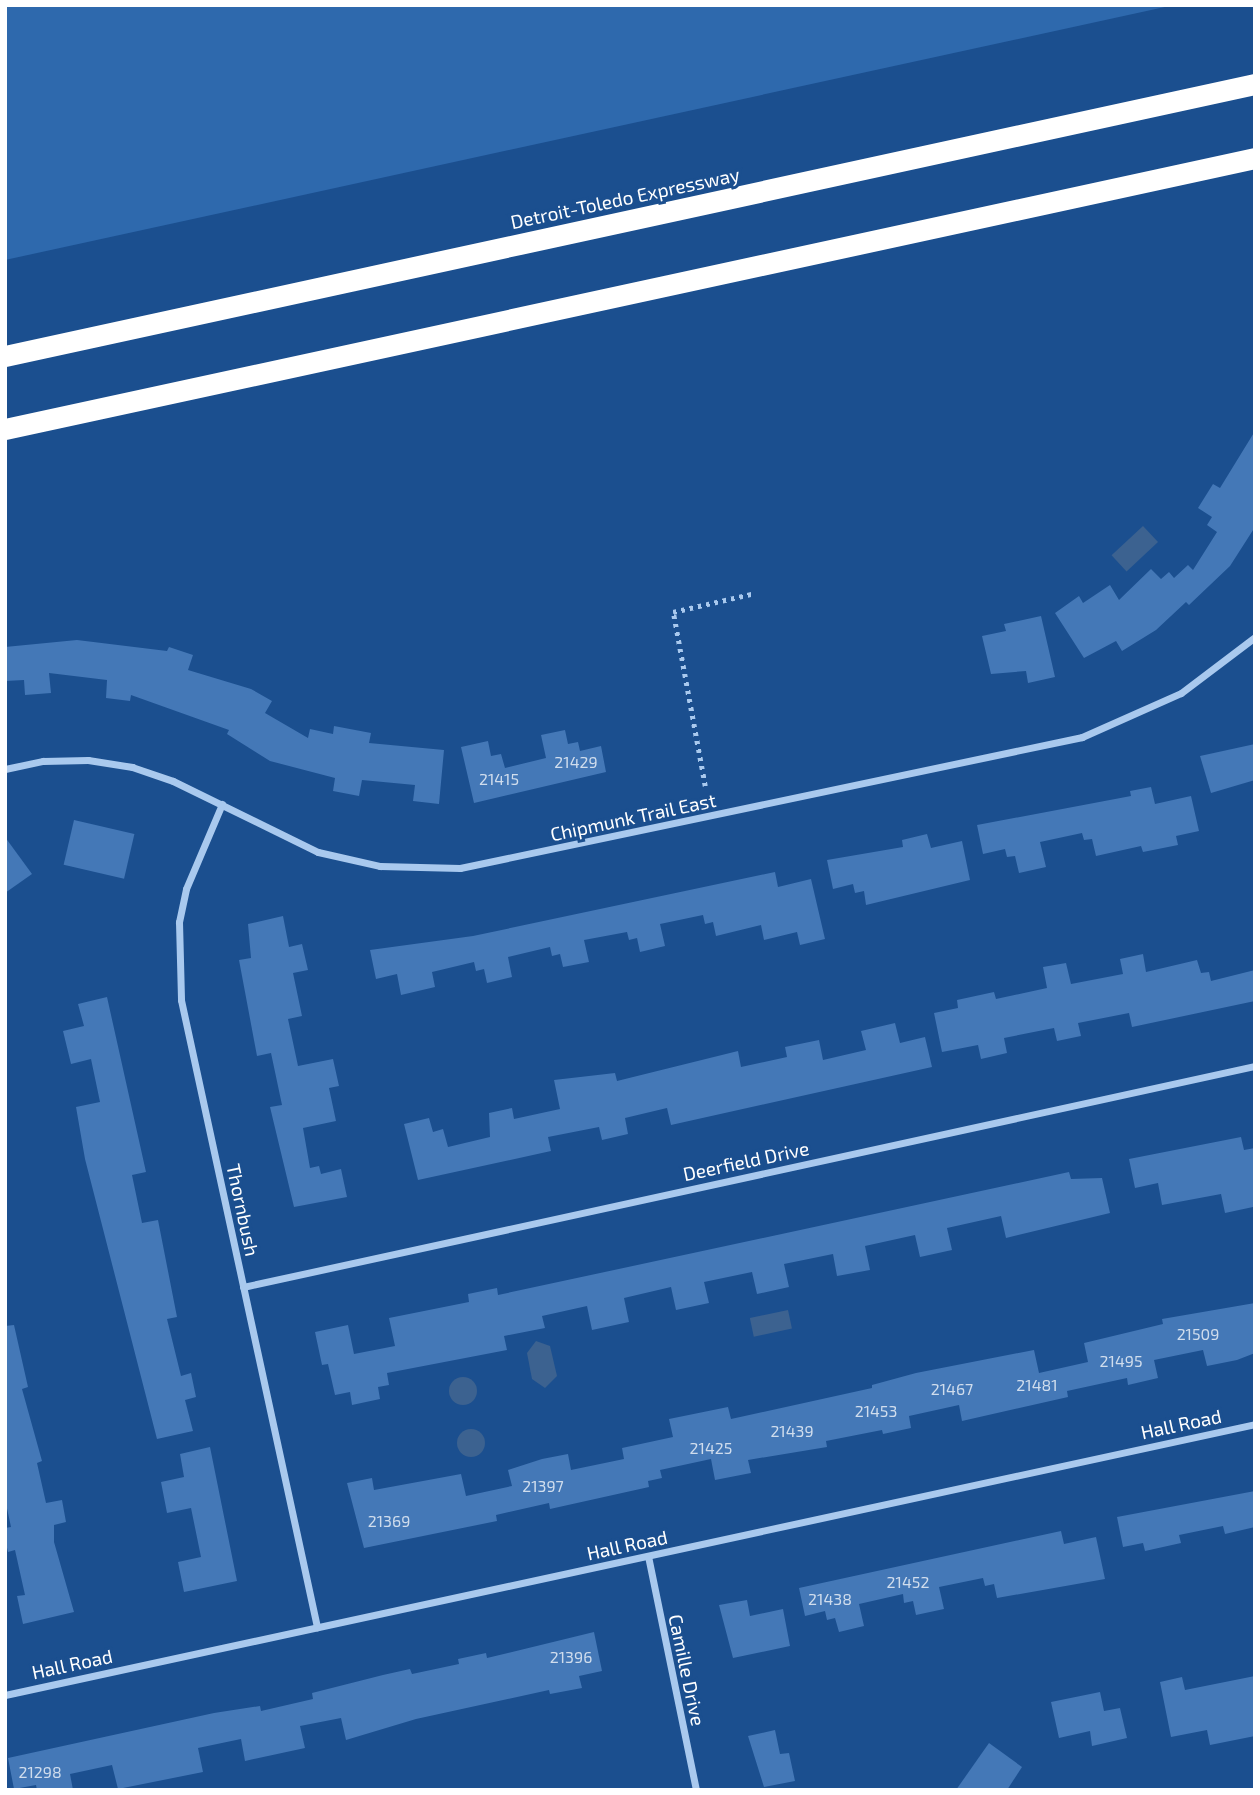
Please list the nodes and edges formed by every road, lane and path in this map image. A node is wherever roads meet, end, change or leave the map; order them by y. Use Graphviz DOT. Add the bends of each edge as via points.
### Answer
graph roads {
  1 [pos="1255,84"];
  2 [pos="1255,158"];
  3 [pos="5,356"];
  4 [pos="5,429"];
  5 [pos="755,593"];
  6 [pos="1255,637"];
  7 [pos="5,769"];
  8 [pos="705,786"];
  9 [pos="222,804"];
  10 [pos="1255,1066"];
  11 [pos="243,1287"];
  12 [pos="1255,1424"];
  13 [pos="648,1556"];
  14 [pos="317,1627"];
  15 [pos="5,1695"];
  16 [pos="696,1790"];
  1 -- 3 [label="highway, Detroit-Toledo Expressway"];
  2 -- 4 [label="highway"];
  5 -- 8 [label="path" via="673,612"];
  6 -- 9 [label="street, Chipmunk Trail East" via="1181,693 1082,737 492,864 416,869 349,860 288,841"];
  7 -- 9 [label="street, Chipmunk Trail East" via="43,761 88,760 132,767"];
  9 -- 11 [label="street, Thornbush" via="186,889 178,966"];
  10 -- 11 [label="street, Deerfield Drive"];
  11 -- 14 [label="street, Thornbush"];
  12 -- 13 [label="street, Hall Road"];
  13 -- 14 [label="street, Hall Road"];
  13 -- 16 [label="street, Camille Drive"];
  14 -- 15 [label="street, Hall Road"];
}
